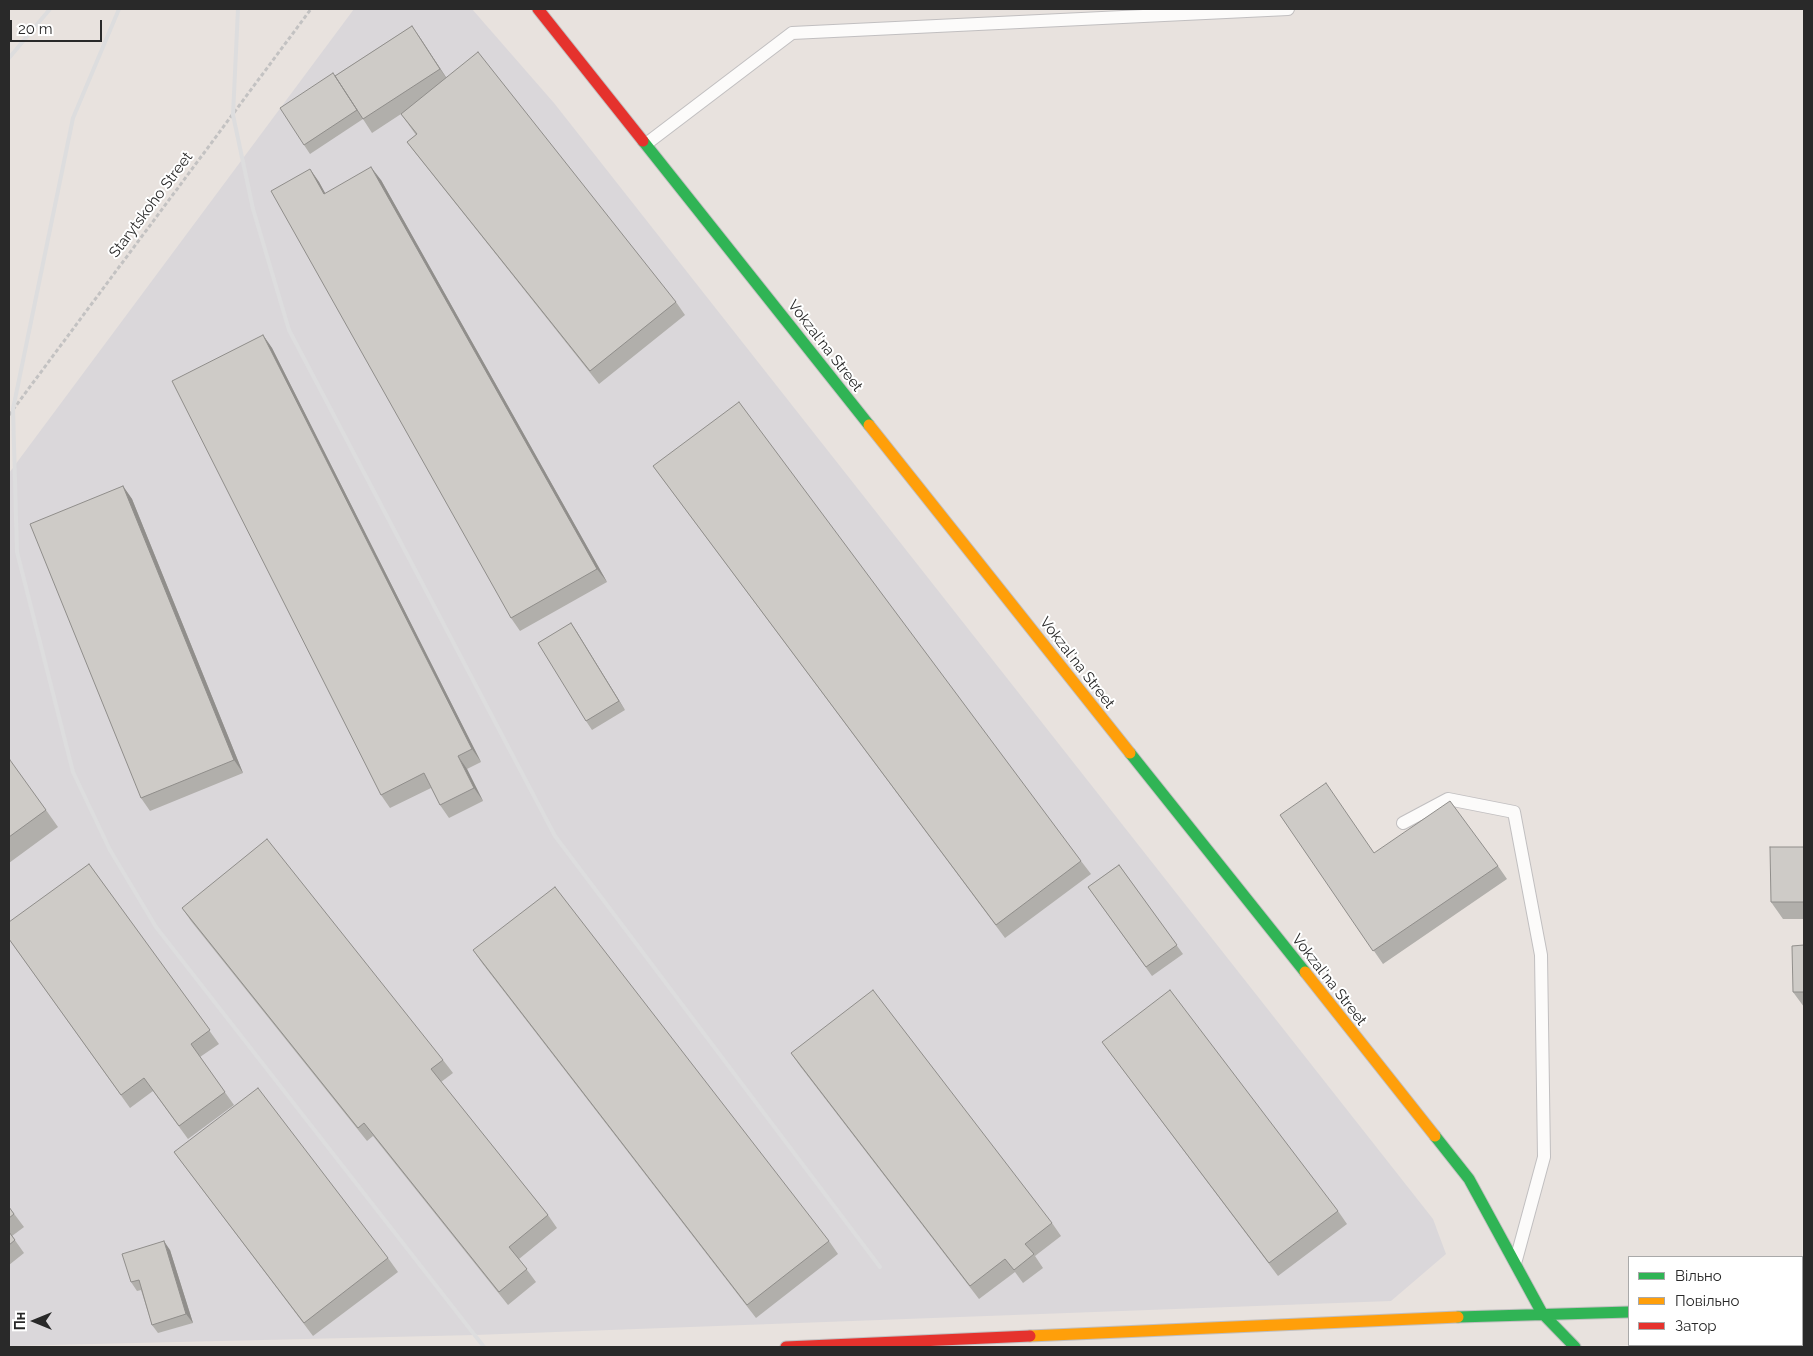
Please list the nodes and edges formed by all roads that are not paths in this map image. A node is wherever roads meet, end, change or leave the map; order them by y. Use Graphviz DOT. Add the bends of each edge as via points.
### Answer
graph roads {
  1 [pos="538,9"];
  2 [pos="1288,9"];
  3 [pos="646,144"];
  4 [pos="1403,823"];
  5 [pos="1515,1262"];
  6 [pos="1628,1312"];
  7 [pos="1542,1313"];
  8 [pos="786,1347"];
  9 [pos="1575,1347"];
  1 -- 3 [label="street, Vokzalʹna Street"];
  2 -- 3 [label="lane" via="792,33"];
  3 -- 5 [label="street, Vokzalʹna Street" via="1469,1180"];
  4 -- 5 [label="lane" via="1448,799 1514,812 1541,955 1544,1157"];
  5 -- 7 [label="street, Vokzalʹna Street"];
  6 -- 7 [label="street"];
  7 -- 8 [label="street"];
  7 -- 9 [label="street, Vokzalʹna Street"];
}
